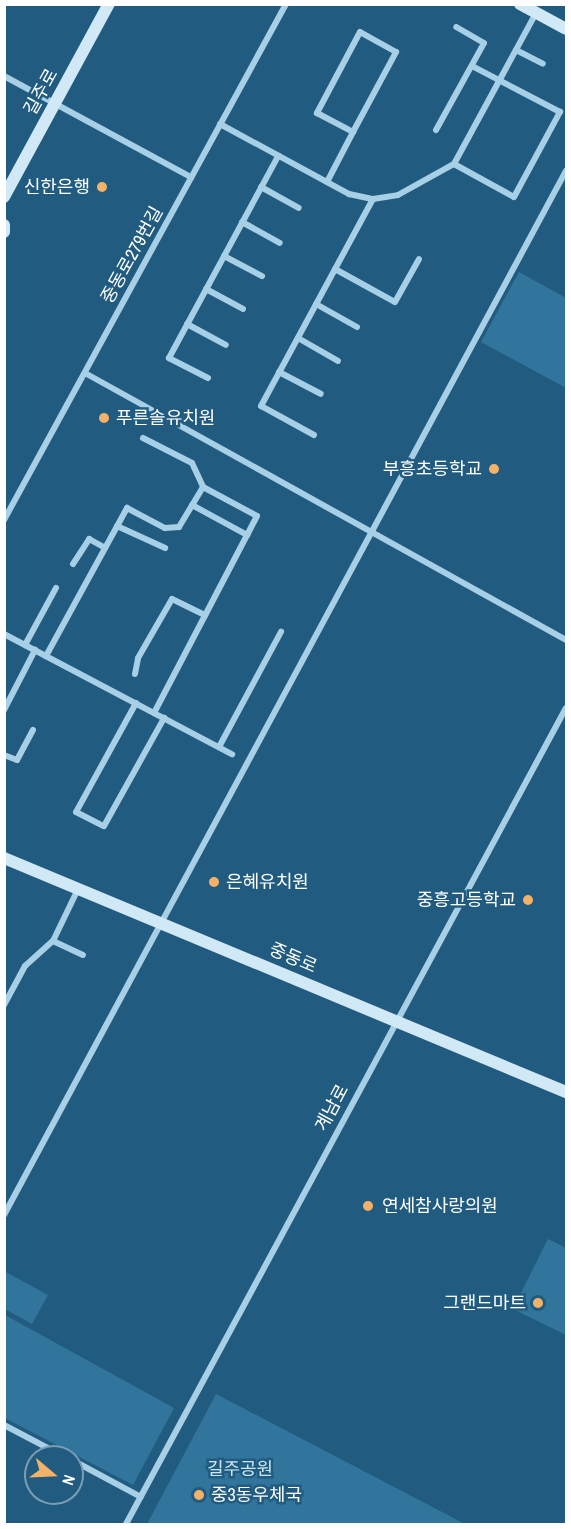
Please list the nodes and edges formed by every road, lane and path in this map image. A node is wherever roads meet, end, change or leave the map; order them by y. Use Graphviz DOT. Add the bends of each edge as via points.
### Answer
graph roads {
  1 [pos="110,4"];
  2 [pos="286,4"];
  3 [pos="520,4"];
  4 [pos="536,13"];
  5 [pos="456,27"];
  6 [pos="567,29"];
  7 [pos="516,50"];
  8 [pos="543,64"];
  9 [pos="472,66"];
  10 [pos="4,76"];
  11 [pos="500,80"];
  12 [pos="56,104"];
  13 [pos="220,124"];
  14 [pos="436,130"];
  15 [pos="353,132"];
  16 [pos="278,156"];
  17 [pos="454,164"];
  18 [pos="567,171"];
  19 [pos="191,177"];
  20 [pos="327,182"];
  21 [pos="261,187"];
  22 [pos="4,196"];
  23 [pos="373,200"];
  24 [pos="299,208"];
  25 [pos="242,222"];
  26 [pos="4,225"];
  27 [pos="4,232"];
  28 [pos="280,243"];
  29 [pos="224,256"];
  30 [pos="419,259"];
  31 [pos="335,269"];
  32 [pos="262,276"];
  33 [pos="206,289"];
  34 [pos="316,304"];
  35 [pos="243,309"];
  36 [pos="187,324"];
  37 [pos="357,327"];
  38 [pos="298,338"];
  39 [pos="226,345"];
  40 [pos="338,361"];
  41 [pos="279,372"];
  42 [pos="85,373"];
  43 [pos="208,378"];
  44 [pos="321,394"];
  45 [pos="314,435"];
  46 [pos="143,438"];
  47 [pos="203,487"];
  48 [pos="192,505"];
  49 [pos="4,520"];
  50 [pos="117,526"];
  51 [pos="247,535"];
  52 [pos="371,535"];
  53 [pos="105,548"];
  54 [pos="165,548"];
  55 [pos="74,564"];
  56 [pos="56,588"];
  57 [pos="205,615"];
  58 [pos="281,632"];
  59 [pos="4,634"];
  60 [pos="567,640"];
  61 [pos="26,645"];
  62 [pos="35,650"];
  63 [pos="46,656"];
  64 [pos="135,674"];
  65 [pos="136,703"];
  66 [pos="567,708"];
  67 [pos="4,710"];
  68 [pos="154,713"];
  69 [pos="164,718"];
  70 [pos="33,730"];
  71 [pos="219,747"];
  72 [pos="4,754"];
  73 [pos="232,754"];
  74 [pos="4,858"];
  75 [pos="78,889"];
  76 [pos="159,922"];
  77 [pos="53,941"];
  78 [pos="83,955"];
  79 [pos="4,1005"];
  80 [pos="396,1021"];
  81 [pos="567,1092"];
  82 [pos="4,1215"];
  83 [pos="4,1425"];
  84 [pos="42,1445"];
  85 [pos="84,1467"];
  86 [pos="141,1497"];
  87 [pos="126,1524"];
  1 -- 12 [label="street, 길주로"];
  2 -- 13 [label="street, 중동로279번길"];
  3 -- 4 [label="street"];
  4 -- 6 [label="street"];
  4 -- 7 [label="street"];
  5 -- 9 [label="street" via="484,43"];
  7 -- 8 [label="street"];
  7 -- 11 [label="street"];
  9 -- 11 [label="street"];
  9 -- 14 [label="street"];
  10 -- 12 [label="street"];
  11 -- 17 [label="street"];
  11 -- 17 [label="street" via="560,112 514,197"];
  12 -- 19 [label="street"];
  12 -- 22 [label="street, 길주로"];
  13 -- 16 [label="street"];
  13 -- 19 [label="street, 중동로279번길"];
  15 -- 15 [label="street" via="396,52 360,32 317,113"];
  15 -- 20 [label="street"];
  16 -- 20 [label="street"];
  16 -- 21 [label="street"];
  17 -- 23 [label="street" via="398,195"];
  18 -- 52 [label="street"];
  19 -- 42 [label="street, 중동로279번길"];
  20 -- 23 [label="street"];
  21 -- 24 [label="street"];
  21 -- 25 [label="street"];
  23 -- 31 [label="street"];
  25 -- 28 [label="street"];
  25 -- 29 [label="street"];
  26 -- 27 [label="street"];
  29 -- 32 [label="street"];
  29 -- 33 [label="street"];
  30 -- 31 [label="street" via="395,302"];
  31 -- 34 [label="street"];
  33 -- 35 [label="street"];
  33 -- 36 [label="street"];
  34 -- 37 [label="street"];
  34 -- 38 [label="street"];
  36 -- 39 [label="street"];
  36 -- 43 [label="street" via="169,358"];
  38 -- 40 [label="street"];
  38 -- 41 [label="street"];
  41 -- 44 [label="street"];
  41 -- 45 [label="street" via="261,406"];
  42 -- 49 [label="street, 중동로279번길"];
  42 -- 52 [label="street"];
  46 -- 47 [label="street" via="192,463"];
  47 -- 48 [label="street"];
  47 -- 51 [label="street" via="256,516"];
  48 -- 50 [label="street" via="179,527 165,528 127,508"];
  48 -- 51 [label="street"];
  50 -- 53 [label="street"];
  50 -- 54 [label="street"];
  51 -- 57 [label="street"];
  52 -- 60 [label="street"];
  52 -- 76 [label="street"];
  53 -- 55 [label="street" via="89,539"];
  53 -- 63 [label="street"];
  56 -- 61 [label="street"];
  57 -- 64 [label="street" via="172,599 134,666"];
  57 -- 68 [label="street"];
  58 -- 71 [label="street"];
  59 -- 61 [label="street"];
  61 -- 62 [label="street"];
  62 -- 63 [label="street"];
  62 -- 67 [label="street"];
  63 -- 65 [label="street"];
  65 -- 68 [label="street"];
  65 -- 69 [label="street" via="76,812 104,826"];
  66 -- 80 [label="street, 계남로"];
  68 -- 69 [label="street"];
  69 -- 71 [label="street"];
  70 -- 72 [label="street" via="17,760"];
  71 -- 73 [label="street"];
  74 -- 75 [label="street, 중동로"];
  75 -- 76 [label="street, 중동로"];
  75 -- 77 [label="street"];
  76 -- 80 [label="street, 중동로"];
  76 -- 82 [label="street"];
  77 -- 78 [label="street"];
  77 -- 79 [label="street" via="26,966"];
  80 -- 81 [label="street, 중동로"];
  80 -- 86 [label="street, 계남로"];
  83 -- 84 [label="street"];
  85 -- 86 [label="street"];
  86 -- 87 [label="street, 계남로"];
}
